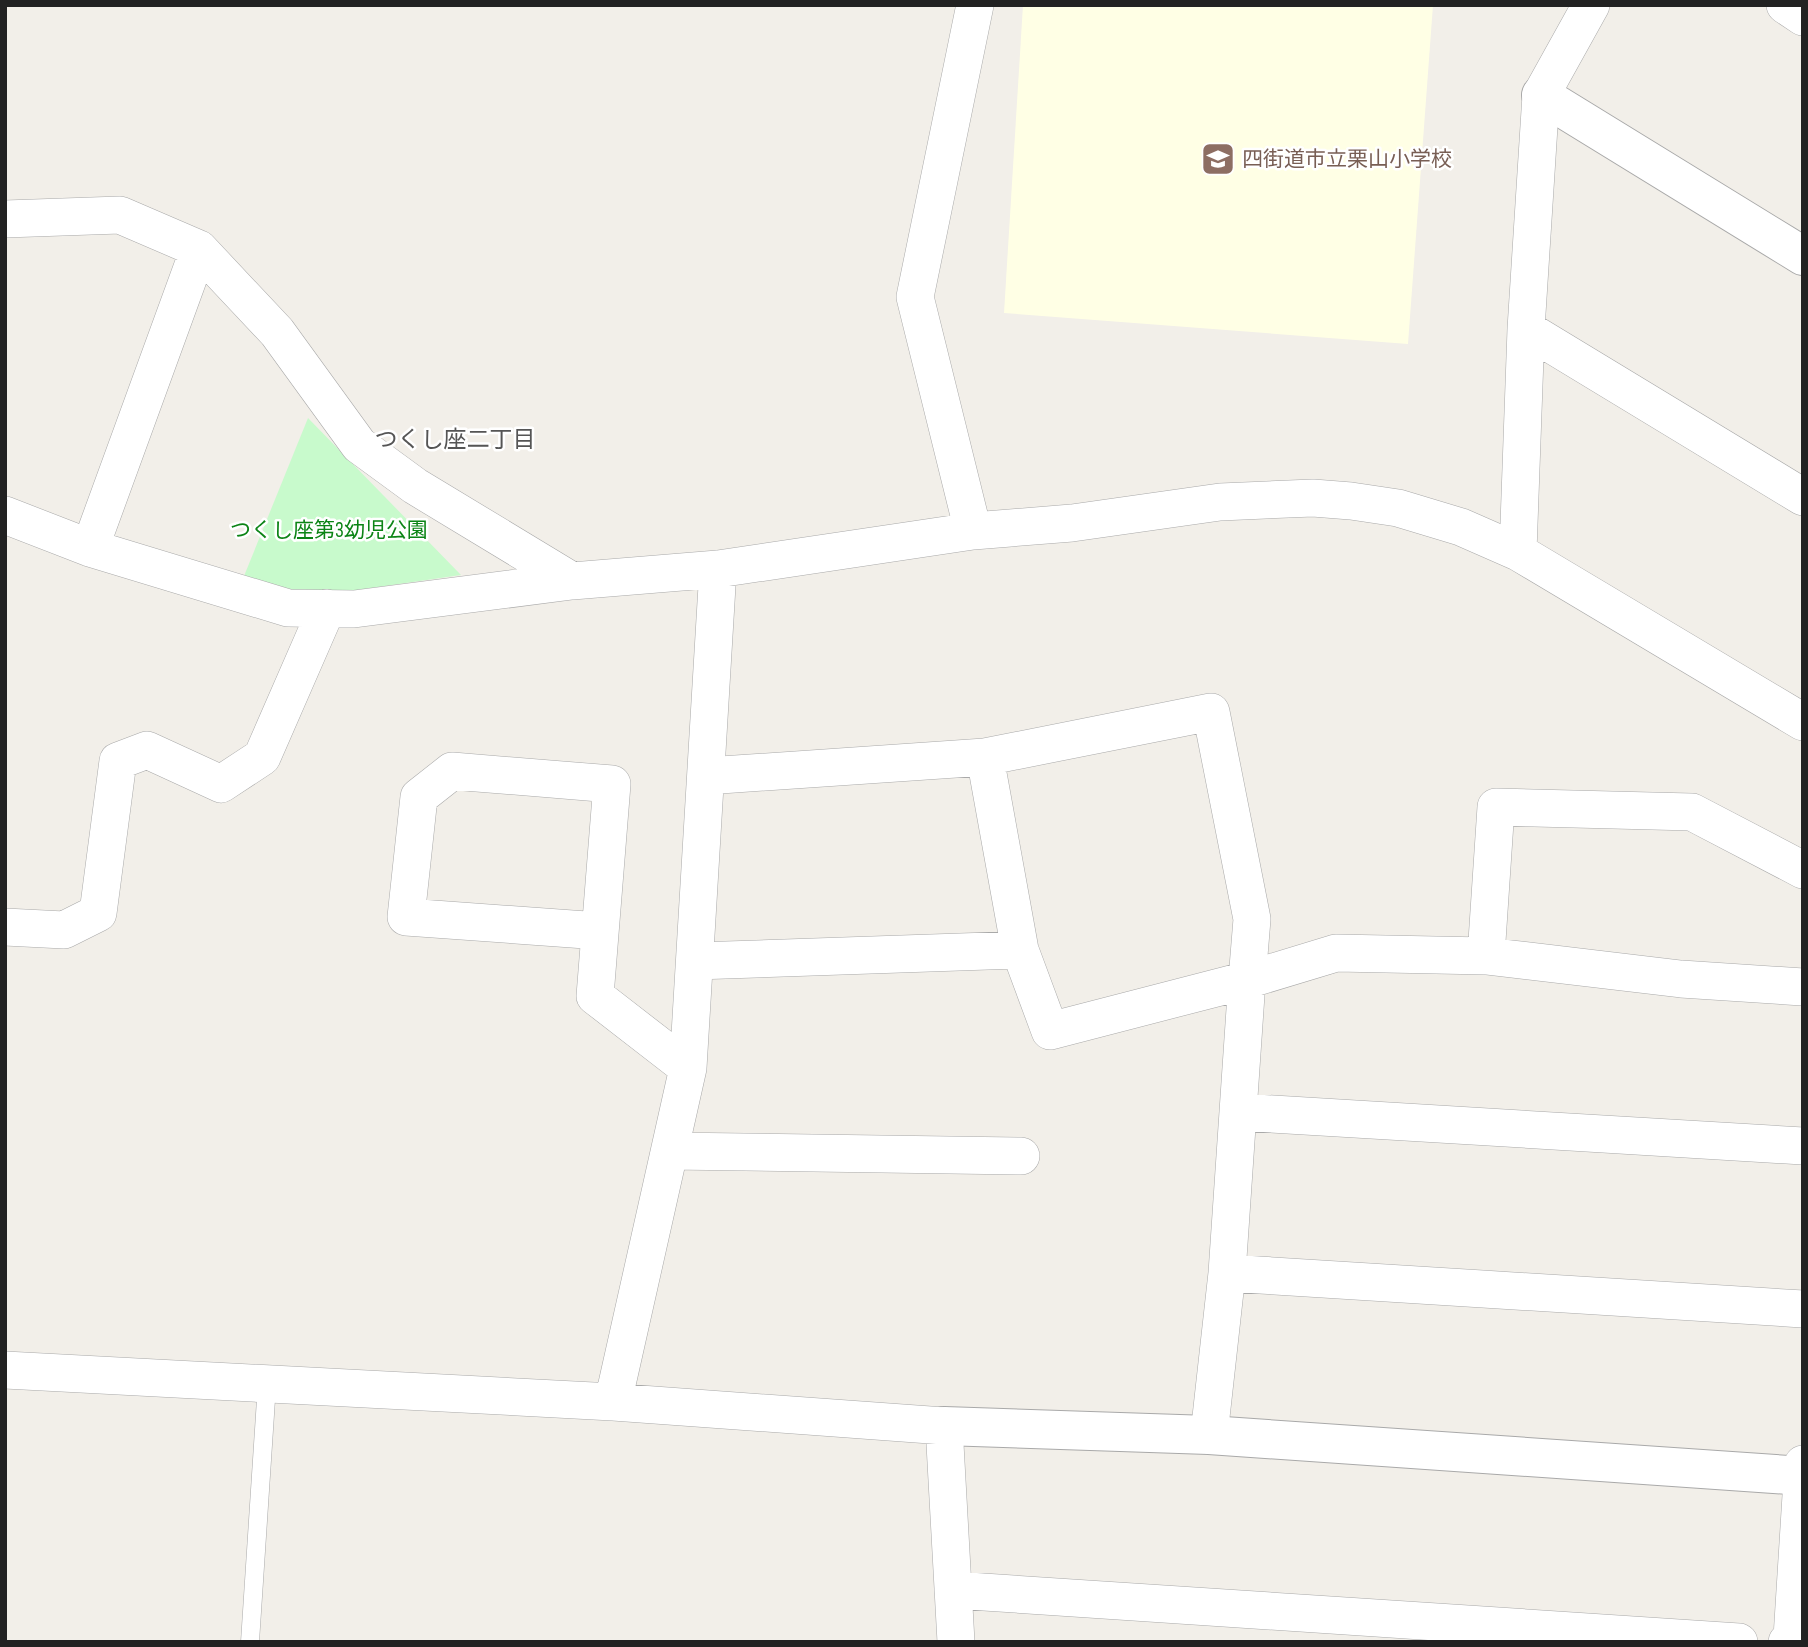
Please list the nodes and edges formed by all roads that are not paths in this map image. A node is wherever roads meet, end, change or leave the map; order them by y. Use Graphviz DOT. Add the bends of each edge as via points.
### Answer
graph roads {
  1 [pos="975,5"];
  2 [pos="1591,5"];
  3 [pos="1785,5"];
  4 [pos="1803,17"];
  5 [pos="1541,96"];
  6 [pos="5,219"];
  7 [pos="199,249"];
  8 [pos="1803,256"];
  9 [pos="1526,329"];
  10 [pos="1803,497"];
  11 [pos="5,515"];
  12 [pos="974,531"];
  13 [pos="90,548"];
  14 [pos="1518,552"];
  15 [pos="718,569"];
  16 [pos="572,581"];
  17 [pos="327,608"];
  18 [pos="1803,722"];
  19 [pos="985,757"];
  20 [pos="706,776"];
  21 [pos="1803,870"];
  22 [pos="5,927"];
  23 [pos="600,931"];
  24 [pos="1020,950"];
  25 [pos="1486,956"];
  26 [pos="695,961"];
  27 [pos="1247,979"];
  28 [pos="1803,987"];
  29 [pos="688,1068"];
  30 [pos="1239,1112"];
  31 [pos="1803,1146"];
  32 [pos="670,1151"];
  33 [pos="1021,1156"];
  34 [pos="1227,1273"];
  35 [pos="1803,1309"];
  36 [pos="5,1370"];
  37 [pos="267,1384"];
  38 [pos="613,1402"];
  39 [pos="944,1426"];
  40 [pos="1209,1435"];
  41 [pos="1802,1472"];
  42 [pos="953,1591"];
  43 [pos="250,1642"];
  44 [pos="956,1642"];
  45 [pos="1739,1642"];
  46 [pos="1787,1642"];
  1 -- 12 [label="street" via="915,297"];
  2 -- 5 [label="street"];
  3 -- 4 [label="street"];
  5 -- 8 [label="street"];
  5 -- 9 [label="street"];
  6 -- 7 [label="street" via="120,215"];
  7 -- 13 [label="street"];
  7 -- 16 [label="street" via="277,332 359,445 415,486"];
  9 -- 10 [label="street"];
  9 -- 14 [label="street"];
  11 -- 13 [label="street"];
  12 -- 14 [label="street" via="1072,523 1220,502 1313,498 1398,508 1461,527"];
  12 -- 15 [label="street"];
  13 -- 17 [label="street" via="289,608"];
  14 -- 18 [label="street"];
  15 -- 16 [label="street"];
  15 -- 20 [label="street"];
  16 -- 17 [label="street" via="354,609"];
  17 -- 22 [label="street" via="262,757 221,784 147,750 118,761 98,913 64,930"];
  19 -- 20 [label="street"];
  19 -- 24 [label="street"];
  19 -- 27 [label="street" via="1211,712 1252,919"];
  20 -- 26 [label="street"];
  21 -- 25 [label="street" via="1692,812 1496,807"];
  23 -- 23 [label="street" via="612,784 452,771 419,797 406,917"];
  23 -- 29 [label="street" via="595,996"];
  24 -- 26 [label="street"];
  24 -- 27 [label="street" via="1049,1031"];
  25 -- 27 [label="street" via="1336,953"];
  25 -- 28 [label="street" via="1681,979"];
  26 -- 29 [label="street"];
  27 -- 30 [label="street"];
  29 -- 32 [label="street"];
  30 -- 31 [label="street"];
  30 -- 34 [label="street"];
  32 -- 33 [label="street"];
  32 -- 38 [label="street"];
  34 -- 35 [label="street"];
  34 -- 40 [label="street"];
  36 -- 37 [label="street"];
  37 -- 38 [label="street"];
  37 -- 43 [label="lane"];
  38 -- 39 [label="street"];
  39 -- 40 [label="street"];
  39 -- 42 [label="street"];
  40 -- 41 [label="street"];
  41 -- 46 [label="street" via="1792,1638"];
  42 -- 44 [label="street"];
  42 -- 45 [label="street"];
}
